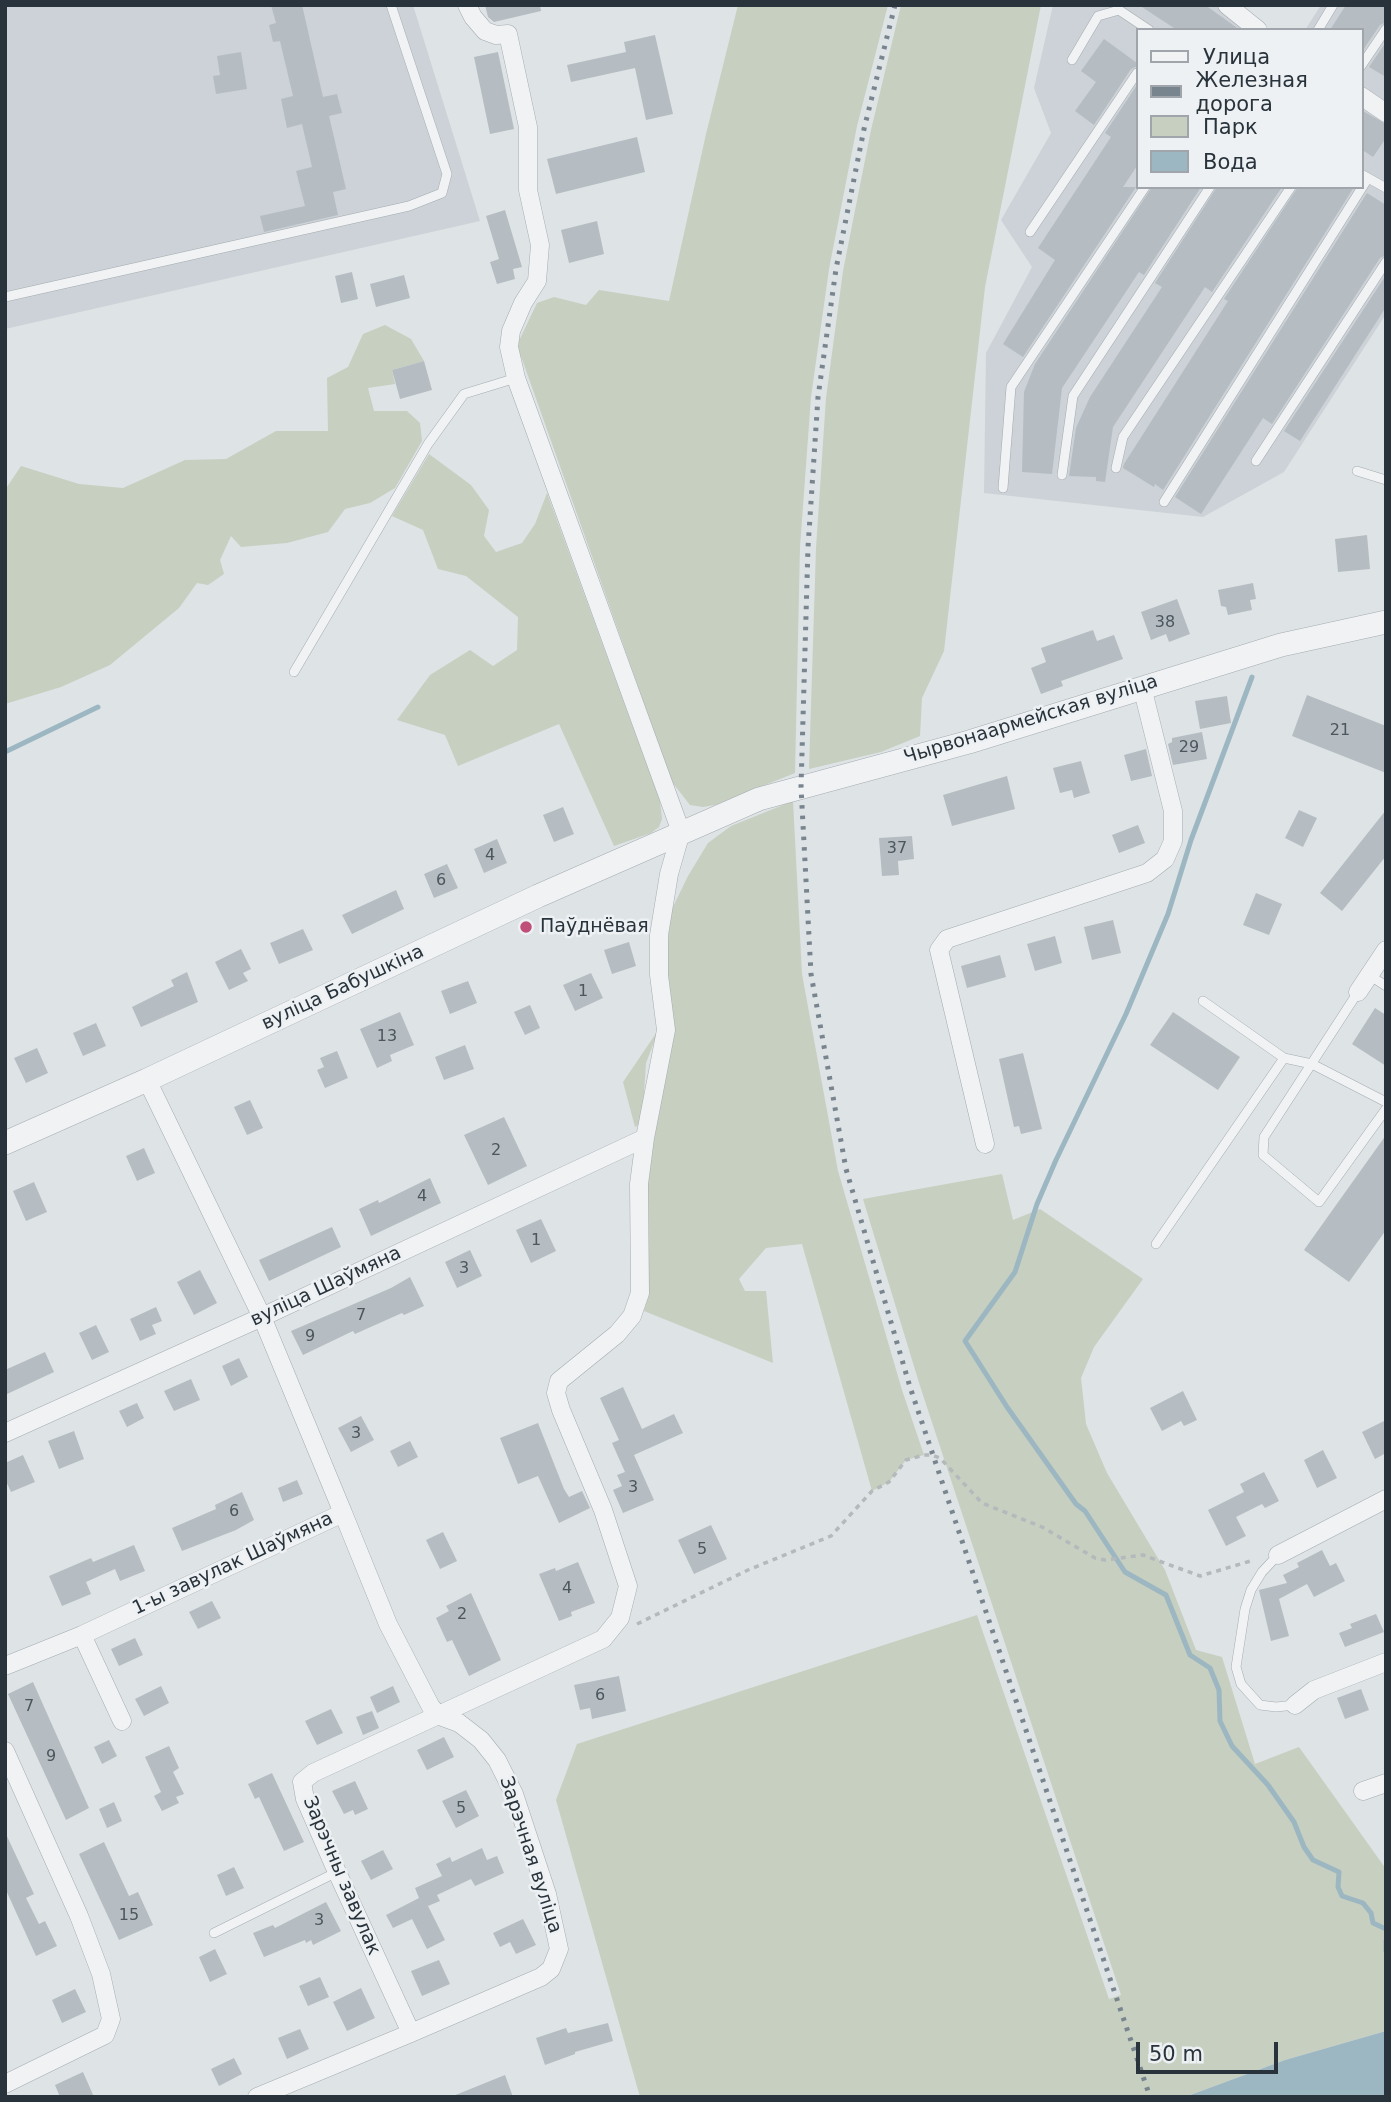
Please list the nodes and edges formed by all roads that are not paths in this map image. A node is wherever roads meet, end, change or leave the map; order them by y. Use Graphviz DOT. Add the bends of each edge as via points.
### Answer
graph roads {
  1 [pos="391,5"];
  2 [pos="467,5"];
  3 [pos="1227,5"];
  4 [pos="1333,5"];
  5 [pos="1146,28"];
  6 [pos="1256,28"];
  7 [pos="1319,28"];
  8 [pos="1386,29"];
  9 [pos="1072,60"];
  10 [pos="1363,63"];
  11 [pos="1136,74"];
  12 [pos="1363,97"];
  13 [pos="1386,113"];
  14 [pos="1365,176"];
  15 [pos="1386,188"];
  16 [pos="1143,189"];
  17 [pos="1209,189"];
  18 [pos="1290,189"];
  19 [pos="1357,189"];
  20 [pos="1030,232"];
  21 [pos="1386,262"];
  22 [pos="5,297"];
  23 [pos="516,378"];
  24 [pos="1256,461"];
  25 [pos="1116,468"];
  26 [pos="1357,471"];
  27 [pos="1062,475"];
  28 [pos="1386,480"];
  29 [pos="1003,488"];
  30 [pos="1164,502"];
  31 [pos="1386,622"];
  32 [pos="294,672"];
  33 [pos="1142,687"];
  34 [pos="681,832"];
  35 [pos="1386,950"];
  36 [pos="1369,975"];
  37 [pos="1386,986"];
  38 [pos="1358,992"];
  39 [pos="1203,1001"];
  40 [pos="1284,1058"];
  41 [pos="1312,1064"];
  42 [pos="147,1080"];
  43 [pos="1386,1102"];
  44 [pos="1386,1109"];
  45 [pos="645,1138"];
  46 [pos="5,1143"];
  47 [pos="985,1144"];
  48 [pos="1156,1244"];
  49 [pos="262,1317"];
  50 [pos="5,1433"];
  51 [pos="1386,1499"];
  52 [pos="343,1513"];
  53 [pos="1278,1555"];
  54 [pos="82,1635"];
  55 [pos="1386,1662"];
  56 [pos="5,1667"];
  57 [pos="1295,1705"];
  58 [pos="440,1716"];
  59 [pos="122,1721"];
  60 [pos="5,1751"];
  61 [pos="1386,1783"];
  62 [pos="1363,1791"];
  63 [pos="337,1872"];
  64 [pos="215,1933"];
  65 [pos="411,2034"];
  66 [pos="5,2084"];
  67 [pos="257,2097"];
  1 -- 22 [label="lane" via="447,174 442,193 409,206"];
  2 -- 23 [label="street" via="485,31 508,34 528,127 528,190 541,245 537,281 511,331 509,347"];
  3 -- 6 [label="street"];
  4 -- 7 [label="lane"];
  5 -- 9 [label="lane" via="1119,10 1098,16"];
  8 -- 10 [label="lane"];
  11 -- 20 [label="lane"];
  12 -- 13 [label="street"];
  14 -- 15 [label="lane"];
  16 -- 29 [label="lane" via="1011,387"];
  17 -- 27 [label="lane" via="1073,396"];
  18 -- 25 [label="lane" via="1123,437"];
  19 -- 30 [label="lane"];
  21 -- 24 [label="lane"];
  23 -- 32 [label="lane" via="464,394 428,444"];
  23 -- 34 [label="street"];
  26 -- 28 [label="lane"];
  31 -- 33 [label="street, Чырвонаармейская вуліца" via="1281,645"];
  33 -- 34 [label="street, Чырвонаармейская вуліца" via="968,742 760,799"];
  33 -- 47 [label="street" via="1172,811 1173,841 1165,859 1147,873 947,939 939,950"];
  34 -- 42 [label="street, вуліца Бабушкіна"];
  34 -- 45 [label="street" via="659,935 666,1030"];
  35 -- 36 [label="street"];
  36 -- 37 [label="lane"];
  36 -- 38 [label="street"];
  38 -- 41 [label="lane"];
  39 -- 40 [label="lane"];
  40 -- 41 [label="lane"];
  40 -- 48 [label="lane"];
  41 -- 43 [label="lane"];
  41 -- 44 [label="lane" via="1264,1137 1263,1155 1319,1202"];
  42 -- 46 [label="street, вуліца Бабушкіна"];
  42 -- 49 [label="street, 1-ы завулак Шаўмяна"];
  45 -- 49 [label="street, вуліца Шаўмяна"];
  45 -- 58 [label="street" via="639,1184 640,1293 632,1316 559,1381 556,1393 628,1586 620,1618 603,1639"];
  49 -- 50 [label="street, вуліца Шаўмяна"];
  49 -- 52 [label="street, 1-ы завулак Шаўмяна"];
  51 -- 53 [label="street"];
  52 -- 54 [label="street, 1-ы завулак Шаўмяна"];
  52 -- 58 [label="street, Зарэчная вуліца" via="388,1623"];
  53 -- 57 [label="lane" via="1251,1590 1236,1667 1241,1684 1260,1705"];
  54 -- 56 [label="street, 1-ы завулак Шаўмяна"];
  54 -- 59 [label="street"];
  55 -- 57 [label="street" via="1314,1690"];
  58 -- 63 [label="street, Зарэчны завулак" via="302,1782"];
  58 -- 65 [label="street, Зарэчная вуліца" via="459,1723 497,1760 514,1794 559,1949 557,1960 541,1977"];
  60 -- 66 [label="street" via="79,1916 101,1975 111,2020 104,2035"];
  61 -- 62 [label="street"];
  63 -- 64 [label="lane"];
  63 -- 65 [label="street, Зарэчны завулак"];
  65 -- 67 [label="street, Зарэчная вуліца"];
}
